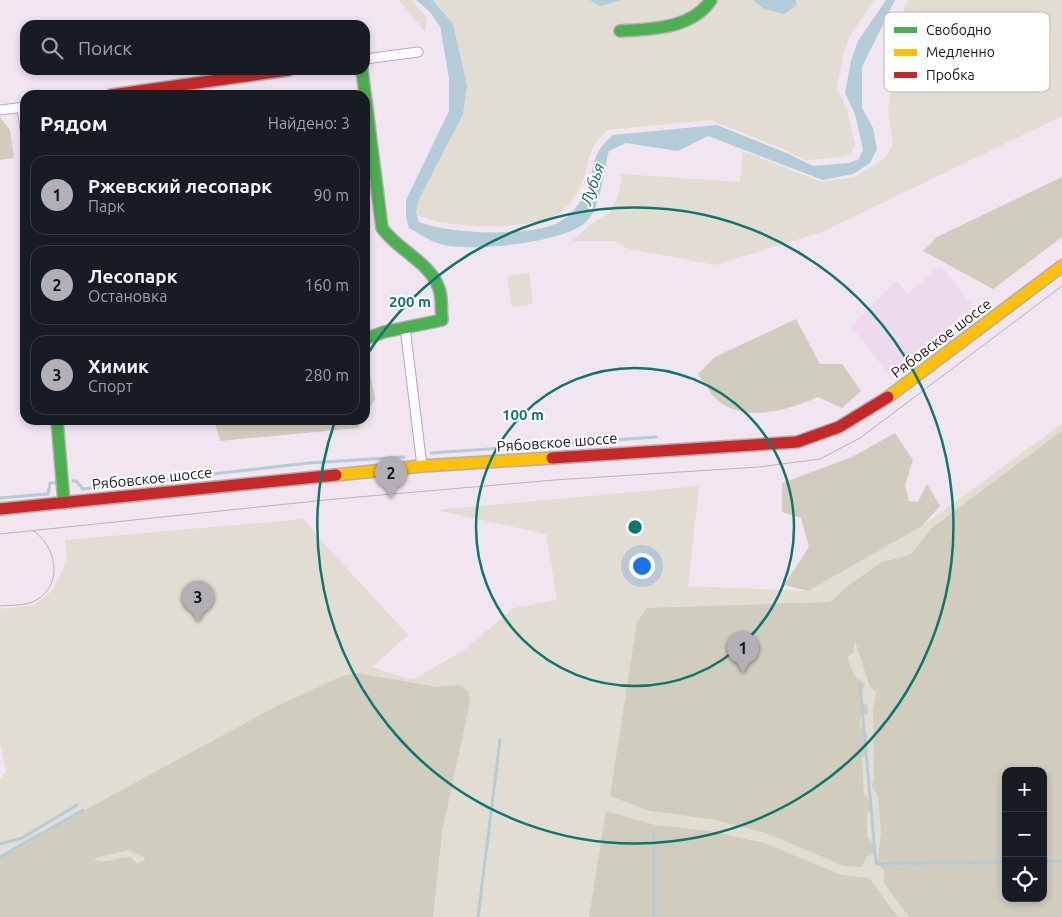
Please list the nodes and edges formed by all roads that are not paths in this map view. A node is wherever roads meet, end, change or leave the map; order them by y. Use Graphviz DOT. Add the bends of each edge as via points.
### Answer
graph roads {
  1 [pos="711,0"];
  2 [pos="620,31"];
  3 [pos="418,52"];
  4 [pos="370,59"];
  5 [pos="253,75"];
  6 [pos="363,75"];
  7 [pos="146,90"];
  8 [pos="365,90"];
  9 [pos="20,108"];
  10 [pos="0,110"];
  11 [pos="370,133"];
  12 [pos="1062,266"];
  13 [pos="405,327"];
  14 [pos="370,338"];
  15 [pos="57,425"];
  16 [pos="422,466"];
  17 [pos="64,503"];
  18 [pos="0,509"];
  1 -- 2 [label="main road" via="707,9 678,24"];
  3 -- 4 [label="street"];
  5 -- 7 [label="main road"];
  6 -- 8 [label="main road"];
  9 -- 10 [label="street"];
  11 -- 13 [label="main road" via="382,228 388,239 427,271 438,288 442,320"];
  12 -- 16 [label="main road, Рябовское шоссе" via="879,403 818,436 773,444"];
  13 -- 14 [label="main road"];
  13 -- 16 [label="street"];
  15 -- 17 [label="main road"];
  16 -- 17 [label="main road, Рябовское шоссе"];
  17 -- 18 [label="main road, Рябовское шоссе"];
}
